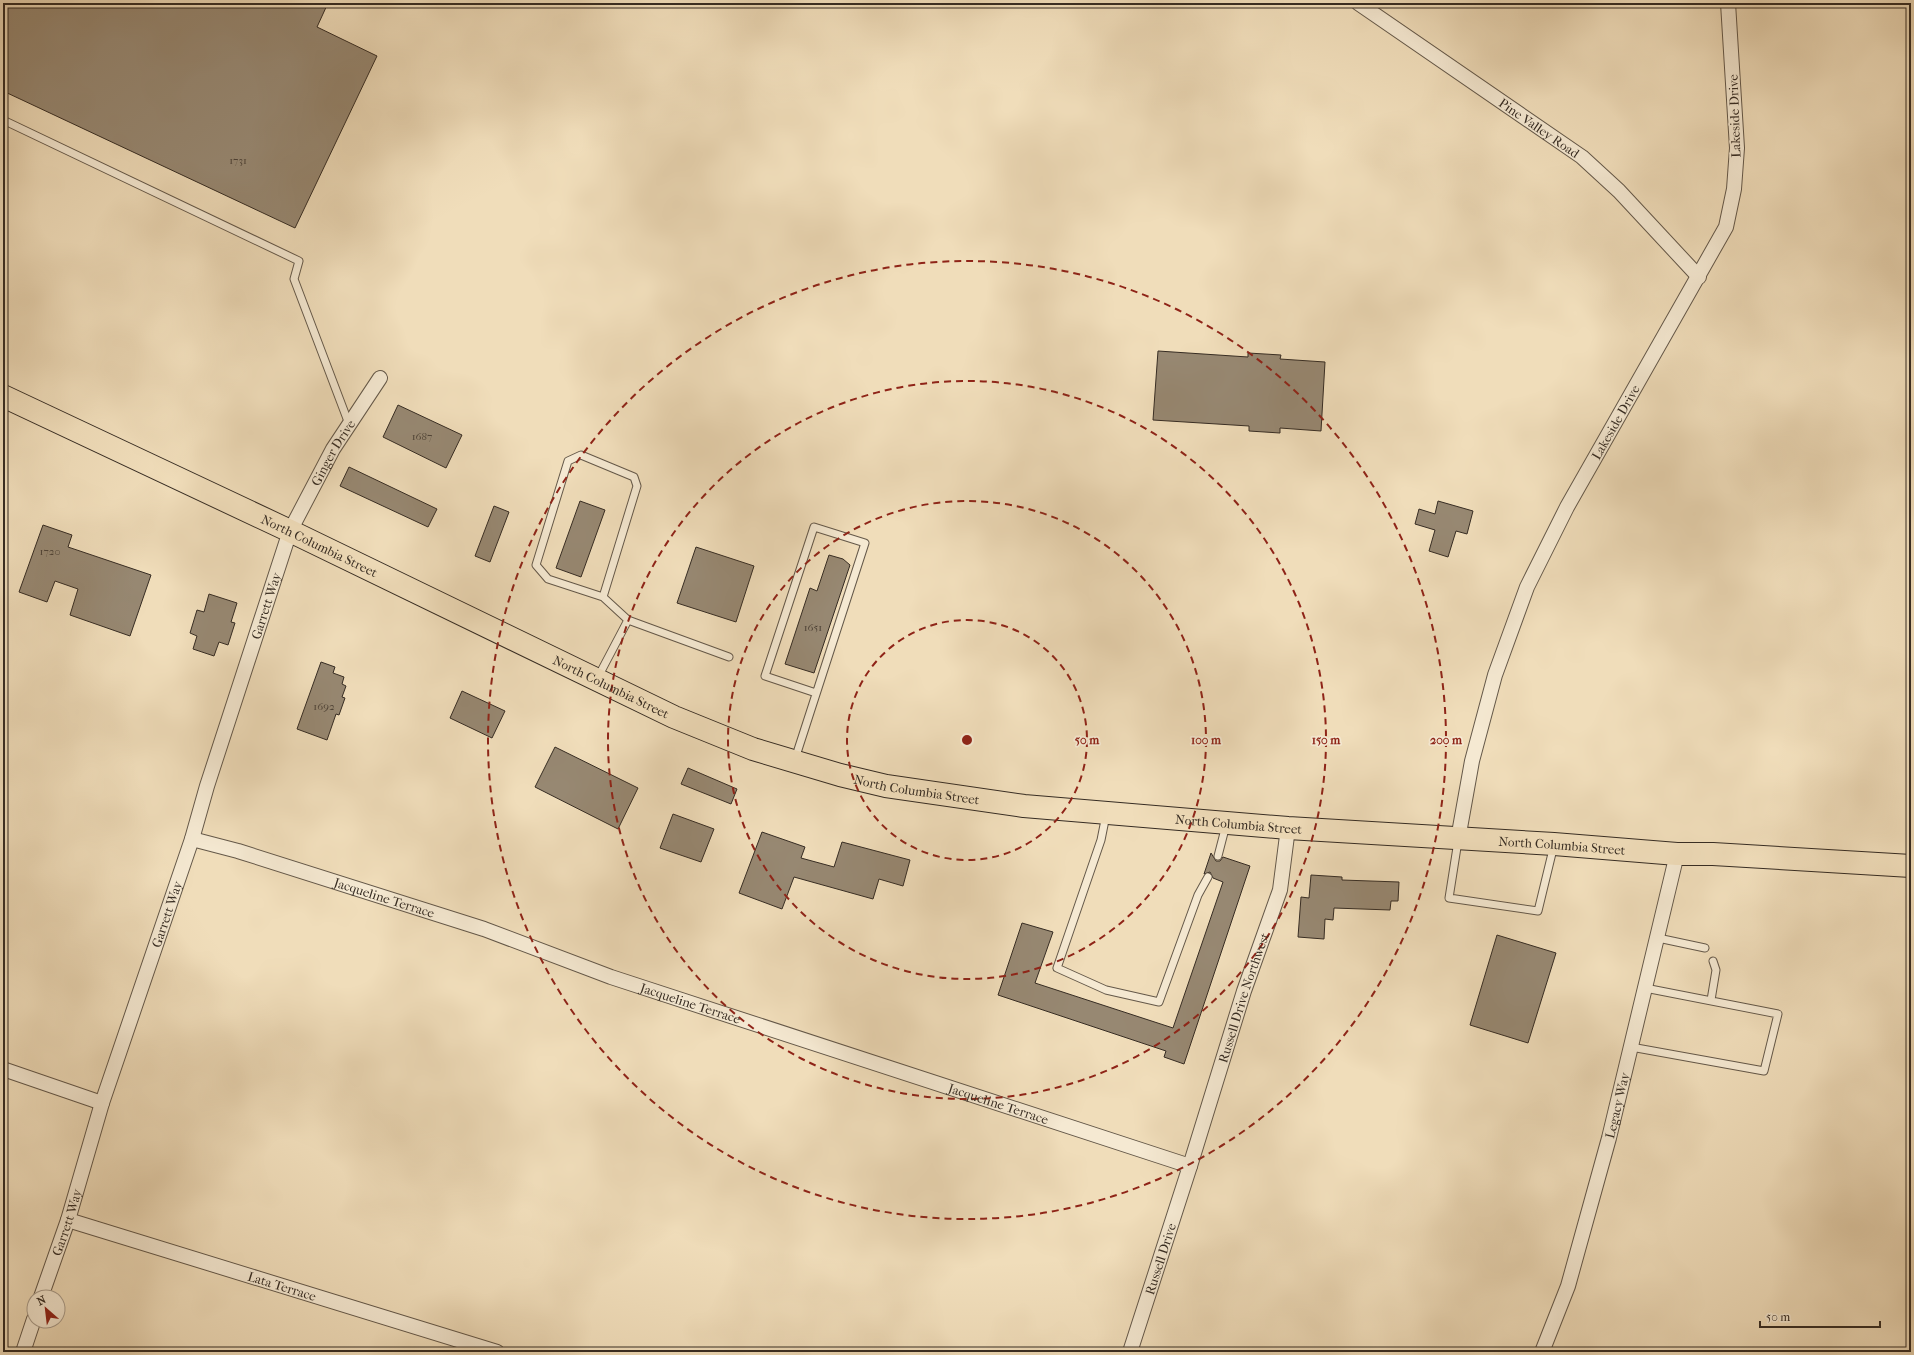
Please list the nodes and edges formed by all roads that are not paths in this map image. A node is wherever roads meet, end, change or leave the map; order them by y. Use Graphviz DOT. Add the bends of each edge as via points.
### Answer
graph roads {
  1 [pos="1358,3"];
  2 [pos="1728,3"];
  3 [pos="3,120"];
  4 [pos="1699,277"];
  5 [pos="380,378"];
  6 [pos="3,396"];
  7 [pos="349,424"];
  8 [pos="290,531"];
  9 [pos="603,597"];
  10 [pos="628,620"];
  11 [pos="729,657"];
  12 [pos="597,681"];
  13 [pos="816,693"];
  14 [pos="794,763"];
  15 [pos="1106,813"];
  16 [pos="1227,823"];
  17 [pos="1288,828"];
  18 [pos="192,839"];
  19 [pos="1458,839"];
  20 [pos="1554,844"];
  21 [pos="1677,854"];
  22 [pos="1218,856"];
  23 [pos="1911,866"];
  24 [pos="1208,877"];
  25 [pos="1658,938"];
  26 [pos="1705,948"];
  27 [pos="1713,961"];
  28 [pos="1645,988"];
  29 [pos="1711,1000"];
  30 [pos="1631,1046"];
  31 [pos="3,1069"];
  32 [pos="102,1103"];
  33 [pos="1190,1166"];
  34 [pos="68,1220"];
  35 [pos="44,1289"];
  36 [pos="31,1329"];
  37 [pos="23,1352"];
  38 [pos="497,1352"];
  39 [pos="1130,1352"];
  40 [pos="1542,1352"];
  1 -- 4 [label="street, Pine Valley Road" via="1582,157 1619,190"];
  2 -- 4 [label="street, Lakeside Drive" via="1737,148 1734,189 1726,227"];
  3 -- 7 [label="lane" via="299,261 294,279"];
  4 -- 19 [label="street, Lakeside Drive" via="1567,507 1527,587 1491,688 1472,761"];
  5 -- 7 [label="street, Ginger Drive"];
  6 -- 8 [label="main road, North Columbia Street"];
  7 -- 8 [label="street, Ginger Drive"];
  8 -- 12 [label="main road, North Columbia Street"];
  8 -- 18 [label="street, Garrett Way"];
  9 -- 9 [label="lane" via="637,486 634,477 581,455 568,461 536,564 548,579"];
  9 -- 10 [label="lane"];
  10 -- 11 [label="lane"];
  10 -- 12 [label="lane"];
  12 -- 14 [label="main road, North Columbia Street" via="713,734"];
  13 -- 13 [label="lane" via="865,543 814,526 765,676"];
  13 -- 14 [label="lane"];
  14 -- 15 [label="main road, North Columbia Street" via="886,786 1024,806"];
  15 -- 16 [label="main road, North Columbia Street"];
  15 -- 24 [label="lane" via="1101,840 1057,968 1106,990 1159,1002 1198,895"];
  16 -- 17 [label="main road, North Columbia Street"];
  16 -- 22 [label="lane"];
  17 -- 19 [label="main road, North Columbia Street"];
  17 -- 33 [label="street, Russell Drive Northwest" via="1280,890 1244,991"];
  18 -- 32 [label="street, Garrett Way"];
  18 -- 33 [label="street, Jacqueline Terrace" via="238,851 476,927 611,977"];
  19 -- 20 [label="main road, North Columbia Street"];
  19 -- 20 [label="lane" via="1449,898 1538,912"];
  20 -- 21 [label="main road, North Columbia Street"];
  21 -- 23 [label="main road, North Columbia Street"];
  21 -- 25 [label="street, Legacy Way"];
  25 -- 26 [label="lane"];
  25 -- 28 [label="street, Legacy Way"];
  27 -- 29 [label="lane" via="1716,970"];
  28 -- 29 [label="lane"];
  28 -- 30 [label="street, Legacy Way"];
  29 -- 30 [label="lane" via="1778,1014 1764,1070"];
  30 -- 40 [label="street, Legacy Way" via="1609,1138 1568,1286"];
  31 -- 32 [label="street"];
  32 -- 34 [label="street, Garrett Way"];
  33 -- 39 [label="street, Russell Drive"];
  34 -- 35 [label="street, Garrett Way"];
  34 -- 38 [label="street, Lata Terrace"];
  36 -- 37 [label="street"];
}
